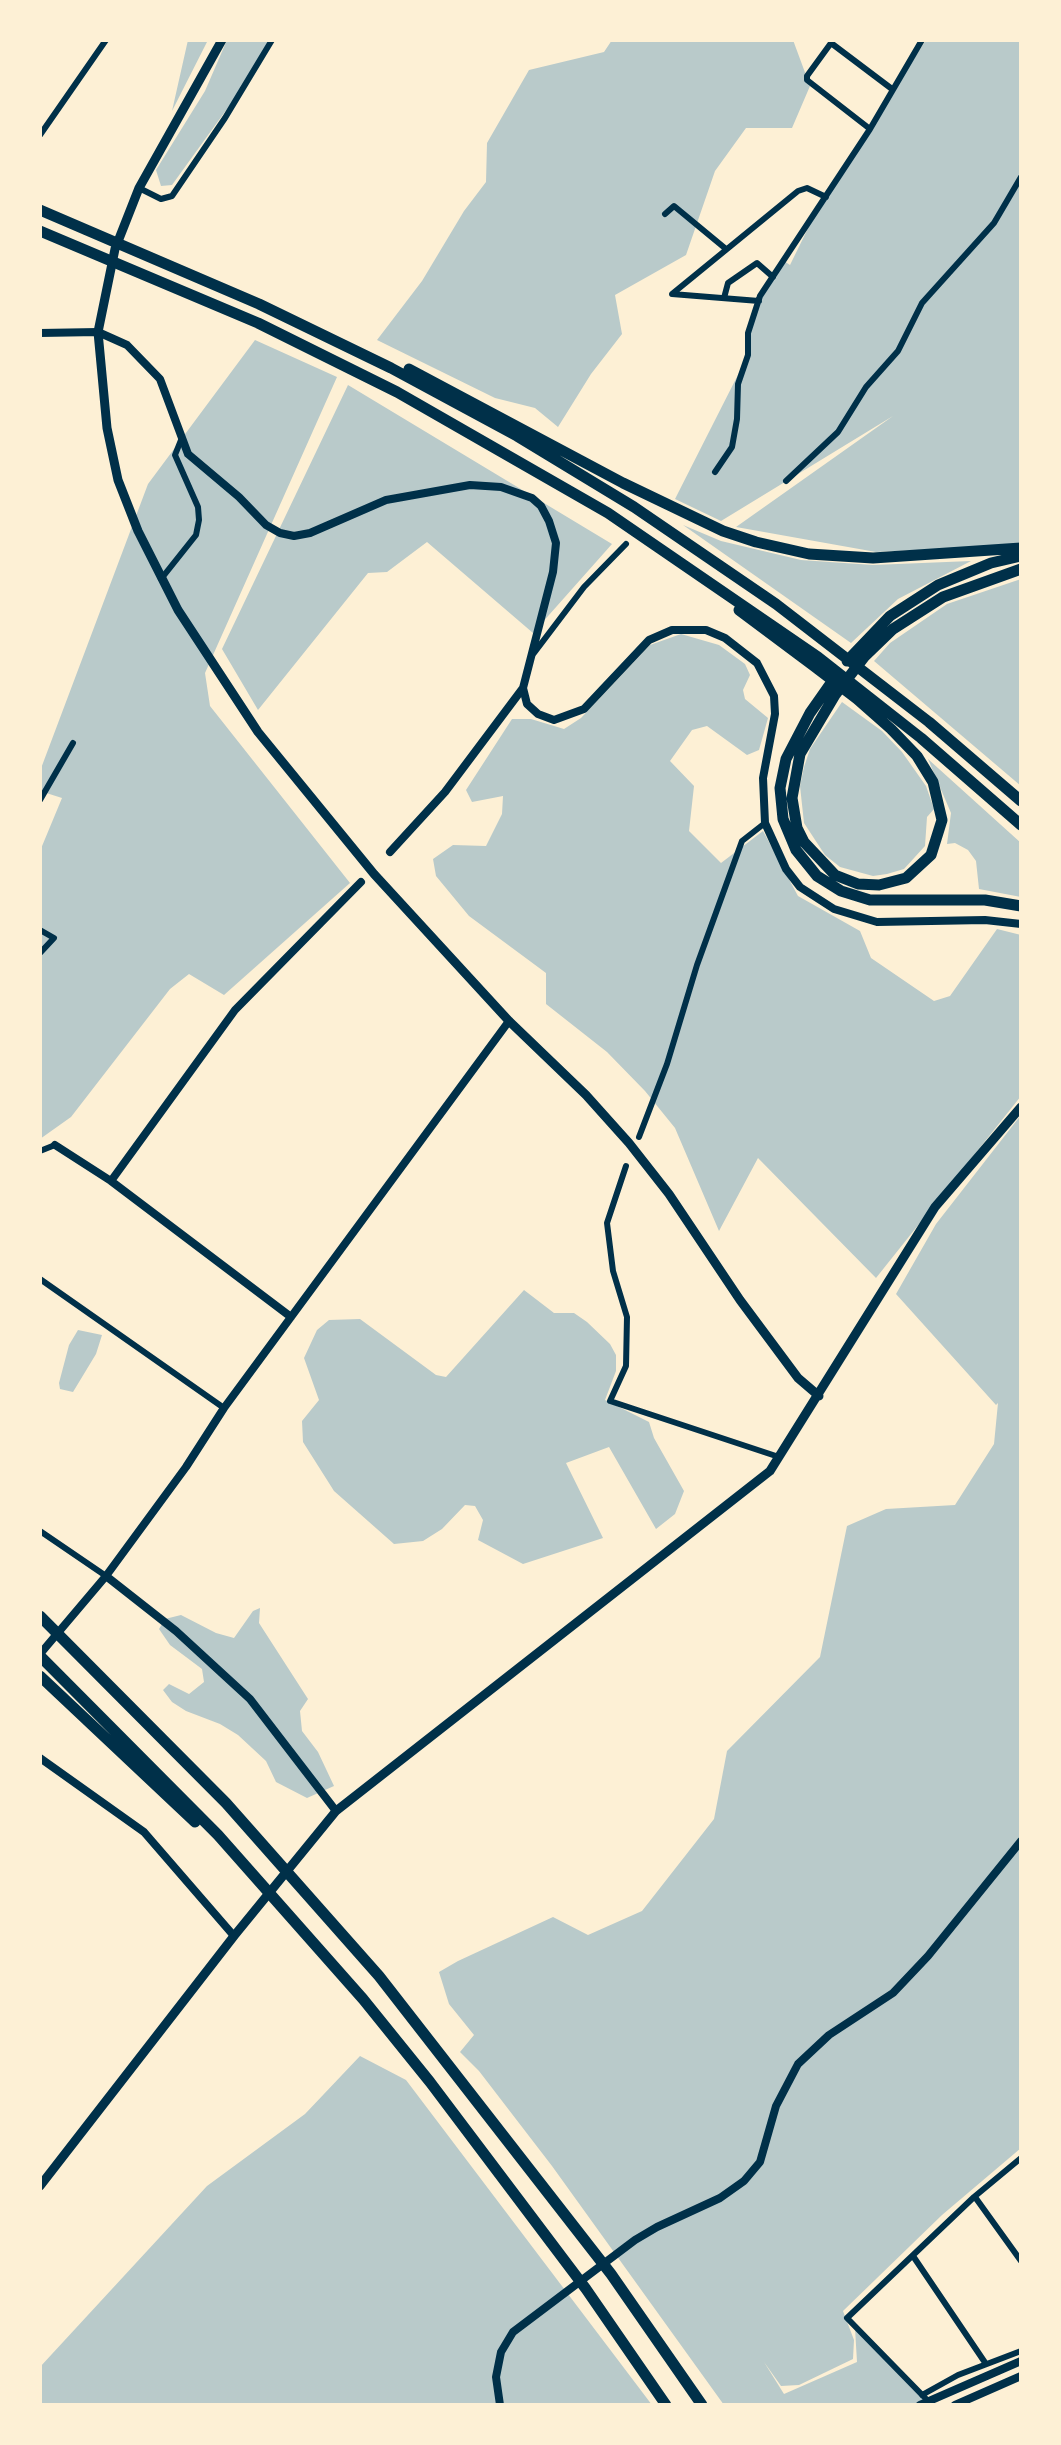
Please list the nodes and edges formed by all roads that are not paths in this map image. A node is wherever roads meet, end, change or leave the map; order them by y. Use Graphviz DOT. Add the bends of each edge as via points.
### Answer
graph roads {
  1 [pos="106,40"];
  2 [pos="222,40"];
  3 [pos="272,40"];
  4 [pos="922,40"];
  5 [pos="892,89"];
  6 [pos="870,129"];
  7 [pos="40,136"];
  8 [pos="1021,177"];
  9 [pos="140,188"];
  10 [pos="826,197"];
  11 [pos="40,210"];
  12 [pos="664,214"];
  13 [pos="40,231"];
  14 [pos="726,249"];
  15 [pos="774,277"];
  16 [pos="724,298"];
  17 [pos="759,300"];
  18 [pos="259,304"];
  19 [pos="98,332"];
  20 [pos="40,333"];
  21 [pos="181,440"];
  22 [pos="715,472"];
  23 [pos="786,481"];
  24 [pos="626,544"];
  25 [pos="1021,548"];
  26 [pos="1021,556"];
  27 [pos="1021,569"];
  28 [pos="161,579"];
  29 [pos="534,653"];
  30 [pos="523,688"];
  31 [pos="859,695"];
  32 [pos="73,743"];
  33 [pos="40,800"];
  34 [pos="1021,800"];
  35 [pos="765,823"];
  36 [pos="1021,825"];
  37 [pos="390,852"];
  38 [pos="361,882"];
  39 [pos="1021,906"];
  40 [pos="1021,924"];
  41 [pos="40,930"];
  42 [pos="40,953"];
  43 [pos="510,1021"];
  44 [pos="1021,1107"];
  45 [pos="639,1137"];
  46 [pos="55,1144"];
  47 [pos="40,1152"];
  48 [pos="626,1166"];
  49 [pos="112,1181"];
  50 [pos="40,1279"];
  51 [pos="292,1317"];
  52 [pos="819,1396"];
  53 [pos="224,1408"];
  54 [pos="779,1457"];
  55 [pos="40,1531"];
  56 [pos="106,1576"];
  57 [pos="42,1618"];
  58 [pos="40,1655"];
  59 [pos="40,1676"];
  60 [pos="40,1758"];
  61 [pos="336,1811"];
  62 [pos="1021,1842"];
  63 [pos="295,1919"];
  64 [pos="237,1932"];
  65 [pos="1021,2158"];
  66 [pos="40,2186"];
  67 [pos="976,2196"];
  68 [pos="913,2256"];
  69 [pos="1021,2261"];
  70 [pos="1021,2350"];
  71 [pos="1021,2361"];
  72 [pos="986,2364"];
  73 [pos="1021,2376"];
  74 [pos="925,2402"];
  75 [pos="500,2405"];
  76 [pos="666,2405"];
  77 [pos="702,2405"];
  78 [pos="955,2405"];
  1 -- 7 [label="street"];
  2 -- 9 [label="main road"];
  3 -- 9 [label="street" via="172,196 161,199"];
  4 -- 5 [label="street"];
  5 -- 6 [label="street"];
  5 -- 6 [label="street" via="831,43 807,76"];
  6 -- 10 [label="street"];
  8 -- 23 [label="street" via="994,223 922,303 898,351 838,432"];
  9 -- 19 [label="main road" via="108,276"];
  10 -- 14 [label="street" via="798,191"];
  10 -- 15 [label="street"];
  11 -- 18 [label="highway"];
  12 -- 14 [label="street" via="674,206"];
  13 -- 31 [label="highway" via="241,315 514,456 670,554"];
  14 -- 16 [label="street" via="672,294"];
  15 -- 16 [label="street" via="756,263 728,282"];
  15 -- 17 [label="street"];
  16 -- 17 [label="street"];
  17 -- 22 [label="street" via="738,384 736,432"];
  18 -- 25 [label="highway" via="395,362 637,490 756,542 872,558"];
  18 -- 34 [label="highway" via="517,436 663,526 874,677"];
  19 -- 20 [label="street"];
  19 -- 21 [label="street" via="151,366"];
  19 -- 28 [label="main road" via="118,480"];
  21 -- 28 [label="street" via="175,455 199,520 196,535"];
  21 -- 29 [label="street" via="266,525 294,536 386,500 470,485 500,486 532,498 550,520 556,543"];
  24 -- 29 [label="street"];
  26 -- 39 [label="highway" via="938,586 890,616 853,652 810,713 786,759 780,788 796,850 817,876 841,891 870,900"];
  27 -- 31 [label="highway" via="943,597 893,629 835,696 800,754 792,798 804,842 835,874 880,885 906,878 930,854 941,806 917,756"];
  28 -- 43 [label="main road" via="240,704 330,823"];
  29 -- 30 [label="street"];
  30 -- 35 [label="street" via="538,714 568,718 649,640 688,628 724,638 757,664 774,696 763,778"];
  30 -- 37 [label="street"];
  31 -- 36 [label="highway" via="936,750"];
  32 -- 33 [label="street"];
  35 -- 40 [label="street" via="800,886 853,917"];
  35 -- 45 [label="street" via="742,841"];
  38 -- 49 [label="street" via="234,1010"];
  41 -- 42 [label="street" via="54,938"];
  43 -- 51 [label="street"];
  43 -- 52 [label="main road" via="629,1143 786,1363"];
  44 -- 52 [label="main road" via="934,1206"];
  46 -- 47 [label="street"];
  46 -- 49 [label="street"];
  48 -- 54 [label="street" via="607,1223 627,1317 626,1366 610,1401"];
  49 -- 51 [label="street"];
  50 -- 53 [label="street"];
  51 -- 53 [label="street"];
  52 -- 54 [label="main road"];
  53 -- 56 [label="street"];
  54 -- 61 [label="main road" via="751,1487"];
  55 -- 56 [label="street"];
  56 -- 58 [label="street"];
  56 -- 61 [label="street" via="250,1699"];
  57 -- 77 [label="highway" via="301,1886 532,2169"];
  58 -- 63 [label="highway"];
  59 -- 63 [label="highway"];
  60 -- 64 [label="street" via="144,1832"];
  61 -- 64 [label="main road"];
  62 -- 75 [label="street" via="893,1994 829,2034 798,2064 776,2106 760,2162 744,2181 635,2240 513,2332 496,2377"];
  63 -- 76 [label="highway" via="430,2082"];
  64 -- 66 [label="main road"];
  65 -- 67 [label="street"];
  67 -- 68 [label="street"];
  67 -- 69 [label="street"];
  68 -- 72 [label="street"];
  68 -- 74 [label="street" via="847,2318"];
  70 -- 72 [label="street"];
  71 -- 74 [label="street"];
  72 -- 74 [label="street"];
  73 -- 78 [label="street"];
}
